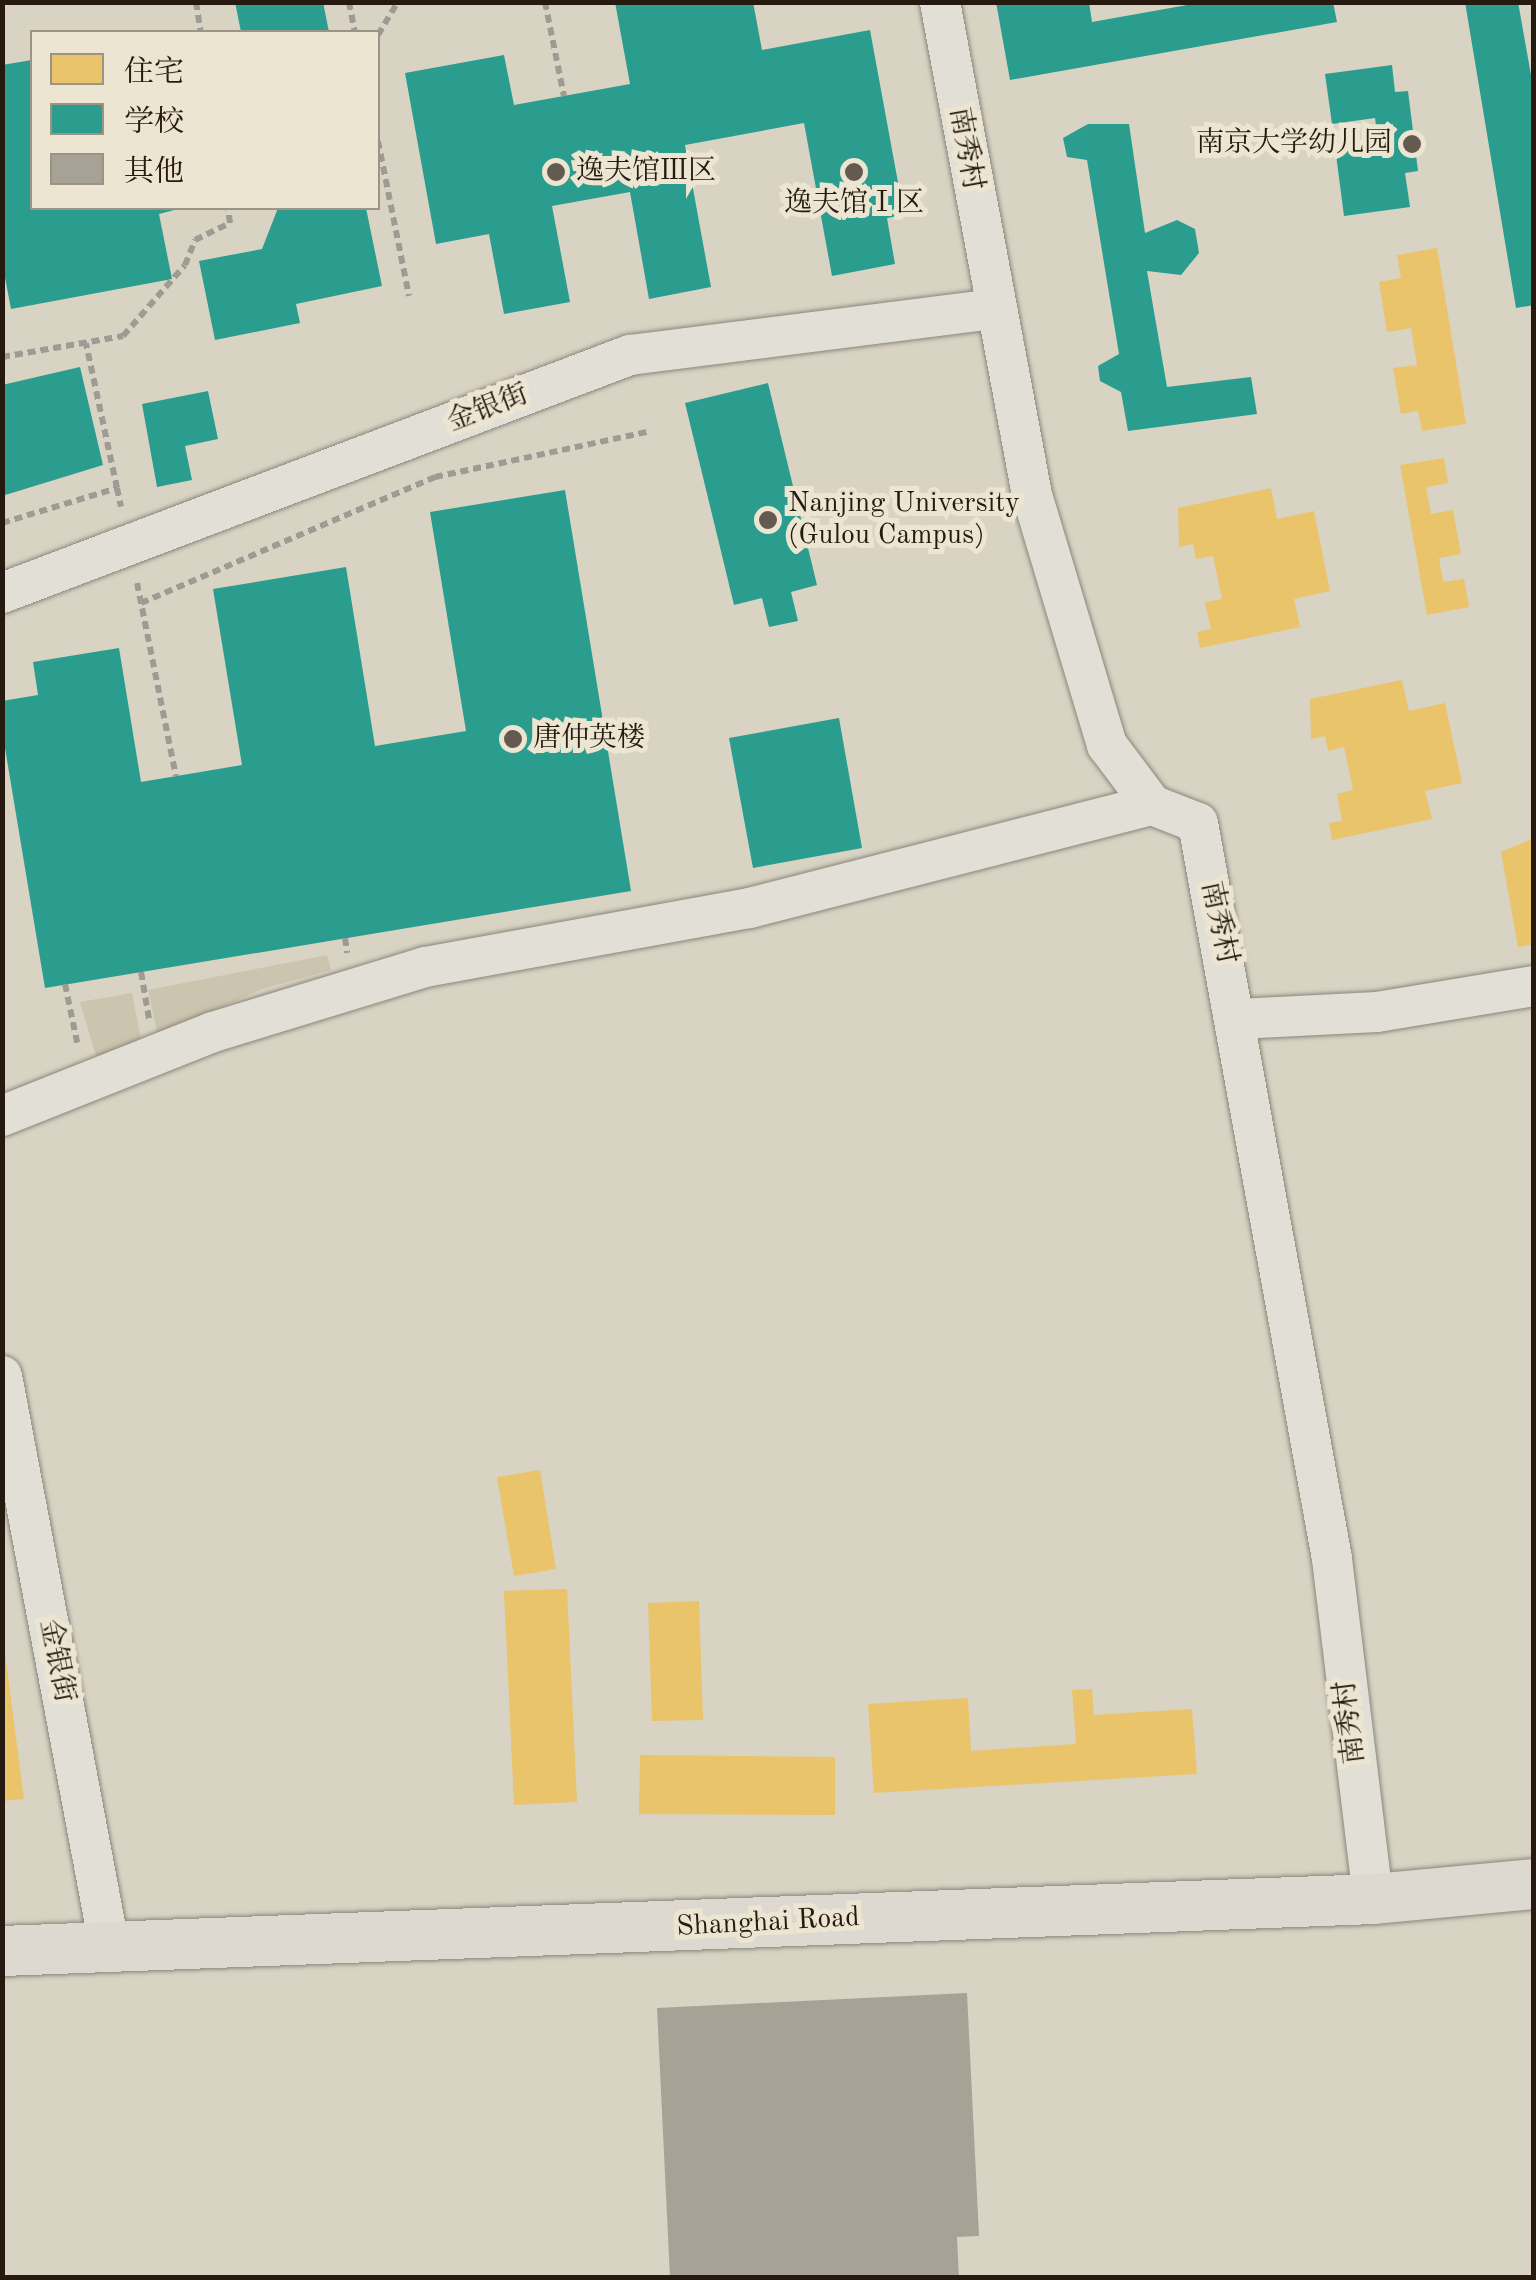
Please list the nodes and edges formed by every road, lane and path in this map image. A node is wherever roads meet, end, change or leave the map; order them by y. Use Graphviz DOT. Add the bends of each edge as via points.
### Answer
graph roads {
  1 [pos="196,2"];
  2 [pos="349,2"];
  3 [pos="398,2"];
  4 [pos="545,2"];
  5 [pos="940,2"];
  6 [pos="201,30"];
  7 [pos="356,30"];
  8 [pos="380,32"];
  9 [pos="564,96"];
  10 [pos="380,151"];
  11 [pos="228,210"];
  12 [pos="409,296"];
  13 [pos="994,310"];
  14 [pos="86,343"];
  15 [pos="2,357"];
  16 [pos="647,432"];
  17 [pos="118,488"];
  18 [pos="2,523"];
  19 [pos="129,543"];
  20 [pos="2,593"];
  21 [pos="141,603"];
  22 [pos="176,776"];
  23 [pos="1152,804"];
  24 [pos="65,984"];
  25 [pos="1534,986"];
  26 [pos="1238,1019"];
  27 [pos="86,1082"];
  28 [pos="2,1116"];
  29 [pos="2,1376"];
  30 [pos="1534,1884"];
  31 [pos="1372,1899"];
  32 [pos="109,1945"];
  33 [pos="2,1951"];
  1 -- 6 [label="path"];
  2 -- 7 [label="path"];
  3 -- 8 [label="path"];
  4 -- 9 [label="path"];
  5 -- 13 [label="street, 南秀村"];
  10 -- 12 [label="path"];
  11 -- 14 [label="path" via="230,222 195,240 186,265 123,336"];
  13 -- 19 [label="street, 金银街" via="630,356"];
  13 -- 23 [label="street, 南秀村" via="1032,496 1106,745"];
  14 -- 15 [label="path"];
  14 -- 17 [label="path"];
  16 -- 21 [label="path" via="435,478"];
  17 -- 18 [label="path"];
  17 -- 19 [label="path"];
  19 -- 20 [label="street, 金银街"];
  19 -- 21 [label="path"];
  21 -- 22 [label="path"];
  23 -- 26 [label="street, 南秀村" via="1198,823"];
  23 -- 27 [label="street" via="750,908 425,967 212,1032"];
  24 -- 27 [label="path"];
  25 -- 26 [label="street" via="1377,1012"];
  26 -- 31 [label="street, 南秀村" via="1332,1559"];
  27 -- 28 [label="street"];
  29 -- 32 [label="street, 金银街"];
  30 -- 31 [label="main road, Shanghai Road"];
  31 -- 32 [label="main road, Shanghai Road"];
  32 -- 33 [label="main road, Shanghai Road"];
}
